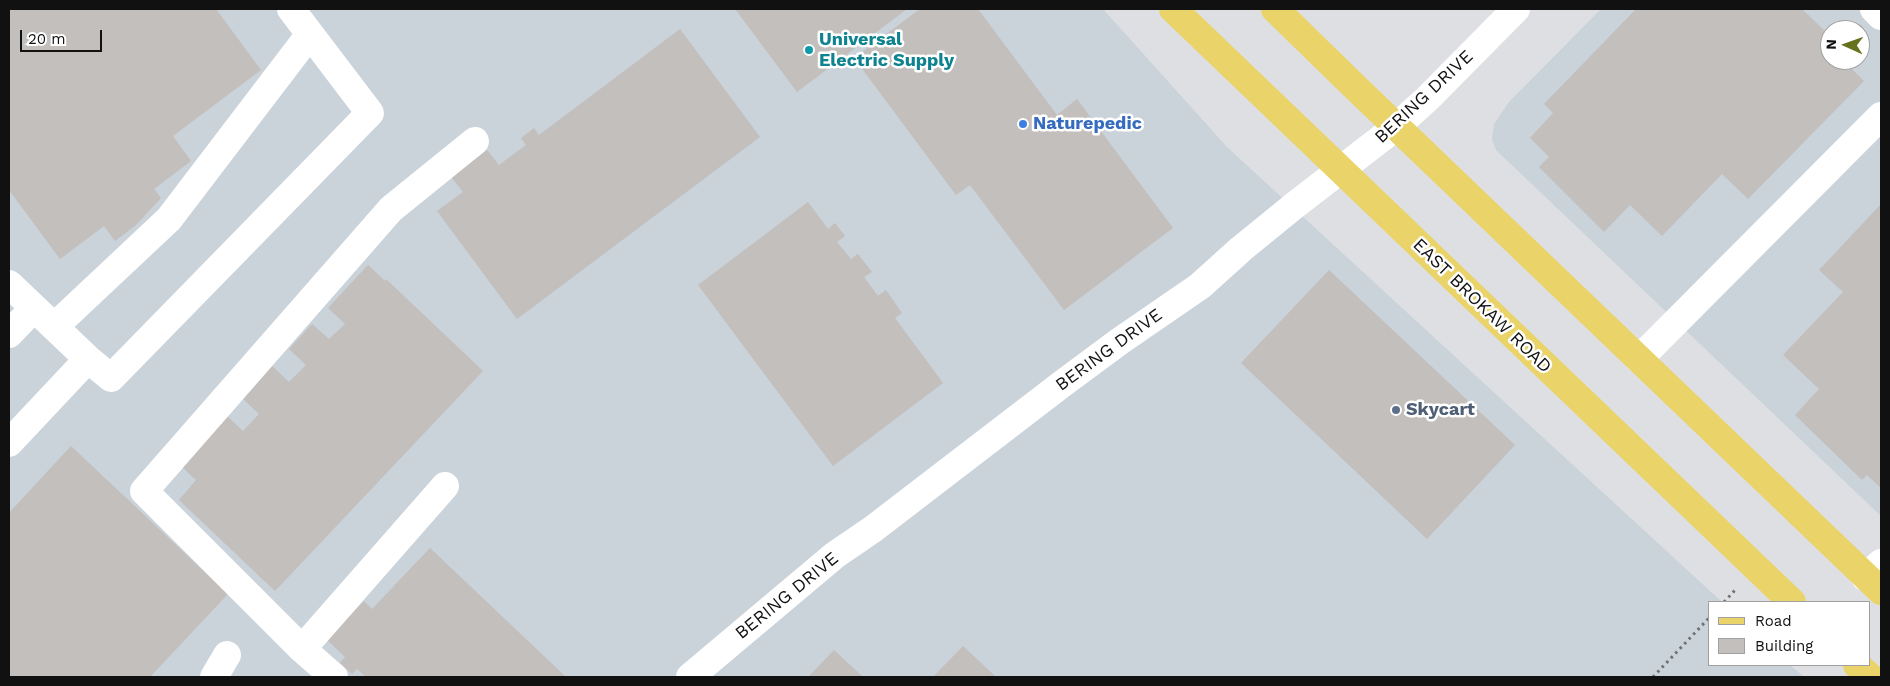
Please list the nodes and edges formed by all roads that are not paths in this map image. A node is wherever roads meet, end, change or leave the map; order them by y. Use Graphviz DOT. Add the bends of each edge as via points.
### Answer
graph roads {
  1 [pos="291,9"];
  2 [pos="1173,9"];
  3 [pos="1275,9"];
  4 [pos="1516,9"];
  5 [pos="1874,9"];
  6 [pos="1881,16"];
  7 [pos="310,34"];
  8 [pos="1881,116"];
  9 [pos="1396,127"];
  10 [pos="475,141"];
  11 [pos="1341,171"];
  12 [pos="9,284"];
  13 [pos="34,308"];
  14 [pos="54,327"];
  15 [pos="9,334"];
  16 [pos="88,359"];
  17 [pos="1639,359"];
  18 [pos="9,443"];
  19 [pos="445,486"];
  20 [pos="1876,577"];
  21 [pos="1791,601"];
  22 [pos="302,649"];
  23 [pos="1858,666"];
  24 [pos="334,677"];
  25 [pos="690,677"];
  26 [pos="1870,677"];
  1 -- 7 [label="street"];
  2 -- 11 [label="main road, EAST BROKAW ROAD"];
  3 -- 9 [label="main road"];
  4 -- 9 [label="street, BERING DRIVE"];
  5 -- 6 [label="street"];
  7 -- 14 [label="street" via="169,219"];
  7 -- 16 [label="street" via="370,113 112,378"];
  8 -- 17 [label="street"];
  9 -- 11 [label="street, BERING DRIVE"];
  9 -- 17 [label="main road"];
  10 -- 22 [label="street" via="391,209 144,491"];
  11 -- 21 [label="main road, EAST BROKAW ROAD"];
  11 -- 25 [label="street, BERING DRIVE" via="1241,249 1200,286 1076,373 835,555"];
  12 -- 13 [label="street"];
  13 -- 14 [label="street"];
  13 -- 15 [label="street"];
  14 -- 16 [label="street"];
  16 -- 18 [label="street"];
  17 -- 20 [label="main road"];
  19 -- 22 [label="street"];
  22 -- 24 [label="street"];
  23 -- 26 [label="main road"];
}
